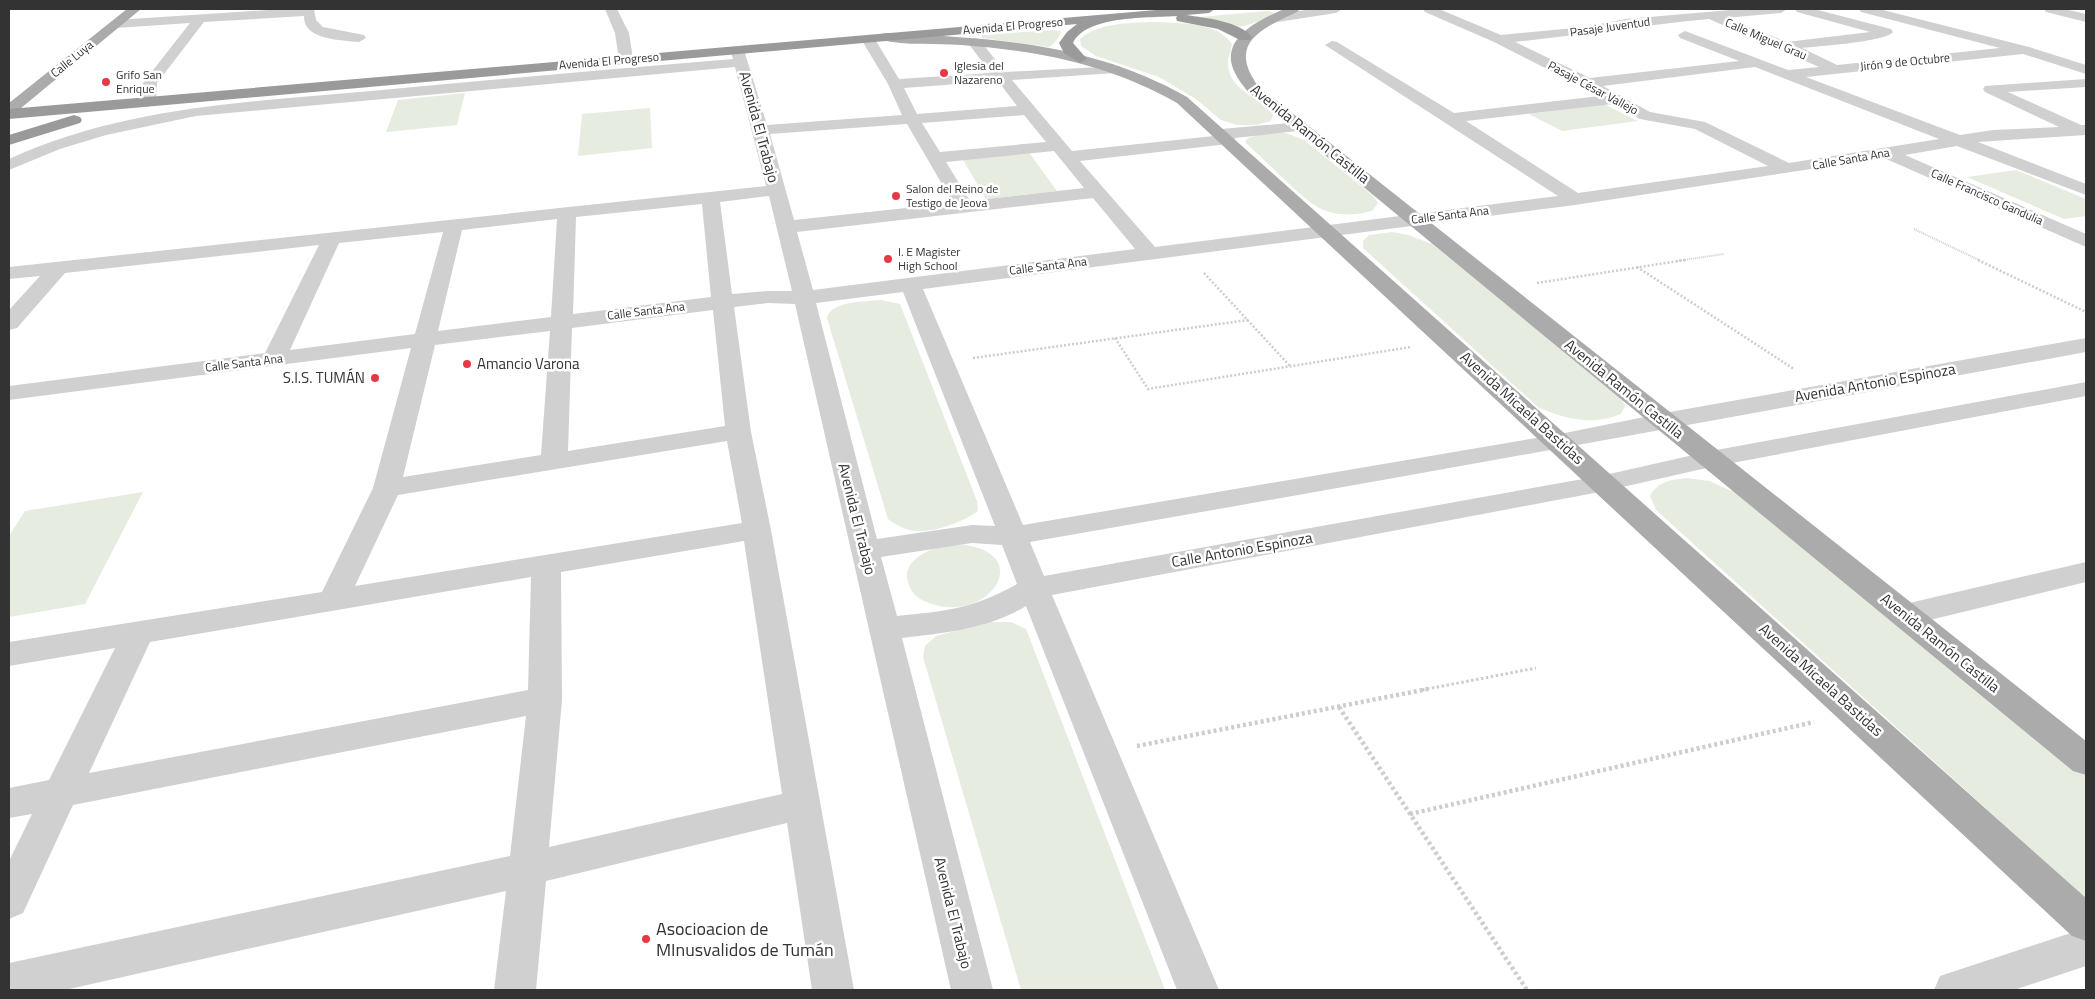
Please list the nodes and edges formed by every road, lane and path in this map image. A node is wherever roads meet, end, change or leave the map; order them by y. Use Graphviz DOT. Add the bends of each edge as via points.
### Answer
graph roads {
  1 [pos="135,9"];
  2 [pos="615,9"];
  3 [pos="1210,9"];
  4 [pos="1294,9"];
  5 [pos="1336,9"];
  6 [pos="1429,9"];
  7 [pos="1781,9"];
  8 [pos="1801,9"];
  9 [pos="1865,9"];
  10 [pos="2050,9"];
  11 [pos="295,10"];
  12 [pos="1701,12"];
  13 [pos="1152,14"];
  14 [pos="200,18"];
  15 [pos="1105,18"];
  16 [pos="2086,18"];
  17 [pos="1271,19"];
  18 [pos="116,24"];
  19 [pos="1685,35"];
  20 [pos="1968,36"];
  21 [pos="1245,37"];
  22 [pos="358,38"];
  23 [pos="877,38"];
  24 [pos="1923,38"];
  25 [pos="1499,39"];
  26 [pos="974,42"];
  27 [pos="1332,45"];
  28 [pos="1786,46"];
  29 [pos="2024,50"];
  30 [pos="739,56"];
  31 [pos="626,59"];
  32 [pos="1080,59"];
  33 [pos="1755,63"];
  34 [pos="1116,69"];
  35 [pos="1835,69"];
  36 [pos="2086,70"];
  37 [pos="1785,75"];
  38 [pos="1002,76"];
  39 [pos="1588,83"];
  40 [pos="2086,83"];
  41 [pos="895,84"];
  42 [pos="1613,99"];
  43 [pos="148,102"];
  44 [pos="9,110"];
  45 [pos="1028,110"];
  46 [pos="9,114"];
  47 [pos="911,118"];
  48 [pos="1451,118"];
  49 [pos="1301,127"];
  50 [pos="761,130"];
  51 [pos="2084,131"];
  52 [pos="1224,137"];
  53 [pos="9,140"];
  54 [pos="1956,140"];
  55 [pos="1062,151"];
  56 [pos="1888,153"];
  57 [pos="17,156"];
  58 [pos="935,158"];
  59 [pos="9,165"];
  60 [pos="1787,170"];
  61 [pos="776,190"];
  62 [pos="2086,190"];
  63 [pos="1096,192"];
  64 [pos="710,197"];
  65 [pos="1575,199"];
  66 [pos="965,207"];
  67 [pos="567,212"];
  68 [pos="1415,219"];
  69 [pos="2086,223"];
  70 [pos="454,225"];
  71 [pos="786,227"];
  72 [pos="2057,228"];
  73 [pos="1914,229"];
  74 [pos="1327,230"];
  75 [pos="332,238"];
  76 [pos="2086,241"];
  77 [pos="1182,249"];
  78 [pos="1149,253"];
  79 [pos="1724,254"];
  80 [pos="59,268"];
  81 [pos="1637,268"];
  82 [pos="9,273"];
  83 [pos="910,284"];
  84 [pos="1500,288"];
  85 [pos="804,298"];
  86 [pos="722,302"];
  87 [pos="2086,312"];
  88 [pos="1248,320"];
  89 [pos="563,321"];
  90 [pos="9,323"];
  91 [pos="1115,338"];
  92 [pos="424,339"];
  93 [pos="1449,341"];
  94 [pos="2086,345"];
  95 [pos="274,359"];
  96 [pos="942,362"];
  97 [pos="1290,366"];
  98 [pos="2086,389"];
  99 [pos="1828,391"];
  100 [pos="9,393"];
  101 [pos="1664,421"];
  102 [pos="738,432"];
  103 [pos="1560,442"];
  104 [pos="1711,459"];
  105 [pos="554,462"];
  106 [pos="1605,483"];
  107 [pos="387,488"];
  108 [pos="757,530"];
  109 [pos="1013,536"];
  110 [pos="865,550"];
  111 [pos="546,567"];
  112 [pos="2086,572"];
  113 [pos="1034,588"];
  114 [pos="333,601"];
  115 [pos="1905,615"];
  116 [pos="884,629"];
  117 [pos="138,632"];
  118 [pos="9,654"];
  119 [pos="1536,668"];
  120 [pos="545,700"];
  121 [pos="1339,707"];
  122 [pos="1856,712"];
  123 [pos="1101,753"];
  124 [pos="2086,761"];
  125 [pos="60,794"];
  126 [pos="9,803"];
  127 [pos="804,804"];
  128 [pos="1410,814"];
  129 [pos="528,869"];
  130 [pos="9,901"];
  131 [pos="2086,923"];
  132 [pos="2086,947"];
  133 [pos="9,983"];
  134 [pos="515,990"];
  135 [pos="833,990"];
  136 [pos="972,990"];
  137 [pos="1198,990"];
  138 [pos="1527,990"];
  139 [pos="1956,990"];
  1 -- 18 [label="main road, Calle Luya"];
  2 -- 31 [label="street"];
  3 -- 13 [label="highway, Avenida El Progreso"];
  4 -- 17 [label="main road"];
  5 -- 17 [label="street"];
  6 -- 25 [label="street, Pasaje César Vallejo"];
  7 -- 12 [label="street, Pasaje Juventud"];
  8 -- 28 [label="street" via="1894,34"];
  9 -- 20 [label="street, Jirón 9 de Octubre"];
  10 -- 16 [label="street"];
  11 -- 14 [label="street"];
  11 -- 22 [label="street" via="310,12 308,20 311,25 325,33"];
  12 -- 25 [label="street, Pasaje Juventud" via="1585,31"];
  12 -- 28 [label="street, Calle Miguel Grau"];
  13 -- 15 [label="highway, Avenida El Progreso"];
  13 -- 21 [label="highway" via="1204,22"];
  14 -- 18 [label="street"];
  14 -- 43 [label="street" via="150,83"];
  15 -- 23 [label="highway, Avenida El Progreso"];
  15 -- 32 [label="highway" via="1069,36 1066,43 1069,50"];
  17 -- 21 [label="main road"];
  18 -- 44 [label="main road, Calle Luya"];
  19 -- 33 [label="street"];
  20 -- 24 [label="street"];
  20 -- 29 [label="street, Jirón 9 de Octubre"];
  21 -- 49 [label="main road, Avenida Ramón Castilla" via="1237,62 1241,75 1253,89"];
  23 -- 26 [label="main road, Avenida Micaela Bastidas"];
  23 -- 30 [label="highway, Avenida El Progreso"];
  23 -- 41 [label="street"];
  25 -- 39 [label="street, Pasaje César Vallejo"];
  26 -- 32 [label="main road, Avenida Micaela Bastidas" via="1040,50"];
  26 -- 38 [label="street"];
  27 -- 48 [label="street"];
  28 -- 35 [label="street, Calle Miguel Grau"];
  29 -- 35 [label="street, Jirón 9 de Octubre"];
  29 -- 36 [label="street, Jirón 9 de Octubre"];
  30 -- 31 [label="highway, Avenida El Progreso"];
  30 -- 50 [label="street, Avenida El Trabajo"];
  30 -- 57 [label="street" via="196,111 128,123"];
  31 -- 43 [label="highway, Avenida El Progreso"];
  32 -- 34 [label="main road, Avenida Micaela Bastidas"];
  33 -- 37 [label="street"];
  33 -- 39 [label="street"];
  34 -- 38 [label="street"];
  34 -- 52 [label="main road, Avenida Micaela Bastidas" via="1169,91"];
  35 -- 37 [label="street, Jirón 9 de Octubre"];
  37 -- 54 [label="street"];
  38 -- 41 [label="street"];
  38 -- 45 [label="street"];
  39 -- 42 [label="street, Pasaje César Vallejo"];
  40 -- 51 [label="street" via="1990,88"];
  41 -- 47 [label="street"];
  42 -- 48 [label="street"];
  42 -- 60 [label="street, Pasaje César Vallejo" via="1646,116 1699,125"];
  43 -- 46 [label="highway, Avenida El Progreso"];
  43 -- 53 [label="highway"];
  45 -- 47 [label="street"];
  45 -- 55 [label="street"];
  47 -- 50 [label="street"];
  47 -- 58 [label="street"];
  48 -- 65 [label="street"];
  49 -- 52 [label="street"];
  49 -- 68 [label="main road, Avenida Ramón Castilla"];
  50 -- 61 [label="street, Avenida El Trabajo"];
  51 -- 54 [label="street, Calle Santa Ana"];
  52 -- 55 [label="street"];
  52 -- 74 [label="main road, Avenida Micaela Bastidas"];
  54 -- 56 [label="street, Calle Santa Ana"];
  54 -- 62 [label="street"];
  55 -- 58 [label="street"];
  55 -- 63 [label="street"];
  56 -- 60 [label="street, Calle Santa Ana"];
  56 -- 72 [label="street, Calle Francisco Gandulia"];
  57 -- 59 [label="street"];
  58 -- 66 [label="street"];
  60 -- 65 [label="street, Calle Santa Ana"];
  61 -- 64 [label="street"];
  61 -- 71 [label="street, Avenida El Trabajo"];
  63 -- 66 [label="street"];
  63 -- 78 [label="street"];
  64 -- 67 [label="street"];
  64 -- 86 [label="street"];
  65 -- 68 [label="street, Calle Santa Ana"];
  66 -- 71 [label="street"];
  67 -- 70 [label="street"];
  67 -- 89 [label="street"];
  68 -- 74 [label="street, Calle Santa Ana"];
  68 -- 84 [label="main road, Avenida Ramón Castilla"];
  69 -- 72 [label="street"];
  70 -- 75 [label="street"];
  70 -- 92 [label="street"];
  71 -- 85 [label="street, Avenida El Trabajo"];
  72 -- 76 [label="street, Calle Francisco Gandulia"];
  73 -- 87 [label="path"];
  74 -- 77 [label="street, Calle Santa Ana"];
  74 -- 93 [label="main road, Avenida Micaela Bastidas"];
  75 -- 80 [label="street"];
  75 -- 95 [label="street"];
  77 -- 78 [label="street, Calle Santa Ana"];
  77 -- 88 [label="path"];
  78 -- 83 [label="street, Calle Santa Ana"];
  79 -- 81 [label="path"];
  80 -- 82 [label="street"];
  80 -- 90 [label="street"];
  81 -- 84 [label="path"];
  81 -- 99 [label="path"];
  83 -- 85 [label="street, Calle Santa Ana"];
  83 -- 96 [label="street"];
  84 -- 101 [label="main road, Avenida Ramón Castilla"];
  85 -- 86 [label="street, Calle Santa Ana" via="768,297"];
  85 -- 110 [label="street, Avenida El Trabajo"];
  86 -- 89 [label="street, Calle Santa Ana"];
  86 -- 102 [label="street"];
  88 -- 91 [label="path"];
  88 -- 97 [label="path"];
  89 -- 92 [label="street, Calle Santa Ana"];
  89 -- 105 [label="street"];
  91 -- 96 [label="path"];
  91 -- 97 [label="path" via="1148,389"];
  92 -- 95 [label="street, Calle Santa Ana"];
  92 -- 107 [label="street"];
  93 -- 97 [label="path"];
  93 -- 103 [label="main road, Avenida Micaela Bastidas"];
  94 -- 99 [label="street, Avenida Antonio Espinoza"];
  95 -- 100 [label="street, Calle Santa Ana"];
  96 -- 109 [label="street"];
  98 -- 104 [label="street"];
  99 -- 101 [label="street, Avenida Antonio Espinoza"];
  101 -- 103 [label="street, Avenida Antonio Espinoza"];
  101 -- 104 [label="main road, Avenida Ramón Castilla"];
  102 -- 105 [label="street"];
  102 -- 108 [label="street"];
  103 -- 106 [label="main road, Avenida Micaela Bastidas"];
  103 -- 109 [label="street"];
  104 -- 106 [label="street, Calle Antonio Espinoza"];
  104 -- 115 [label="main road, Avenida Ramón Castilla"];
  105 -- 107 [label="street"];
  106 -- 113 [label="street, Calle Antonio Espinoza"];
  106 -- 122 [label="main road, Avenida Micaela Bastidas"];
  107 -- 114 [label="street"];
  108 -- 111 [label="street"];
  108 -- 127 [label="street"];
  109 -- 110 [label="street" via="972,534"];
  109 -- 113 [label="street"];
  110 -- 116 [label="street, Avenida El Trabajo"];
  111 -- 114 [label="street"];
  111 -- 120 [label="street"];
  112 -- 115 [label="street"];
  113 -- 116 [label="street, Calle Antonio Espinoza" via="1003,606 962,620"];
  113 -- 123 [label="street"];
  114 -- 117 [label="street"];
  115 -- 124 [label="main road, Avenida Ramón Castilla"];
  116 -- 136 [label="street, Avenida El Trabajo"];
  117 -- 118 [label="street"];
  117 -- 125 [label="street"];
  119 -- 121 [label="path"];
  120 -- 125 [label="street"];
  120 -- 129 [label="street"];
  121 -- 123 [label="path"];
  121 -- 128 [label="path"];
  122 -- 128 [label="path"];
  122 -- 131 [label="main road, Avenida Micaela Bastidas"];
  123 -- 137 [label="street"];
  125 -- 126 [label="street"];
  125 -- 130 [label="street"];
  127 -- 129 [label="street"];
  127 -- 135 [label="street"];
  128 -- 138 [label="path"];
  129 -- 133 [label="street"];
  129 -- 134 [label="street"];
  132 -- 139 [label="street"];
}
